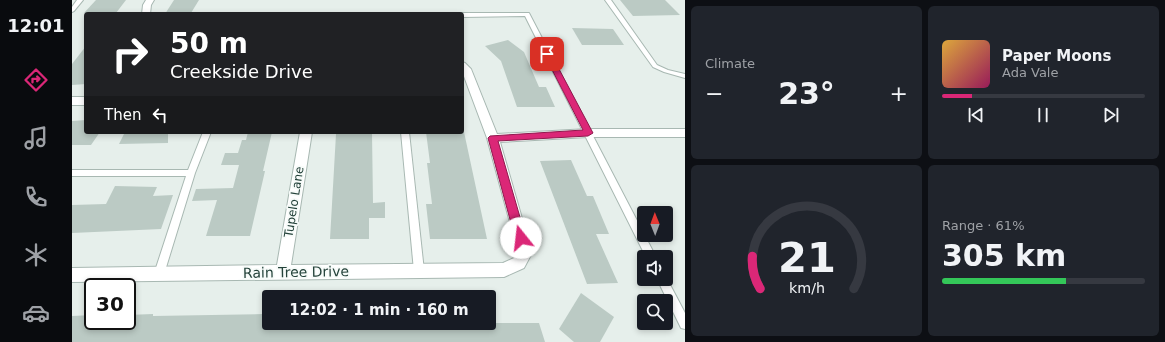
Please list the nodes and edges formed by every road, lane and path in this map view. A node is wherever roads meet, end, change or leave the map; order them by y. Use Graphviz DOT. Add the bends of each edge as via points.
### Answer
graph roads {
  1 [pos="80,0"];
  2 [pos="150,0"];
  3 [pos="608,0"];
  4 [pos="72,10"];
  5 [pos="146,12"];
  6 [pos="464,15"];
  7 [pos="464,67"];
  8 [pos="685,76"];
  9 [pos="72,101"];
  10 [pos="84,101"];
  11 [pos="588,133"];
  12 [pos="685,133"];
  13 [pos="206,134"];
  14 [pos="306,134"];
  15 [pos="405,134"];
  16 [pos="493,138"];
  17 [pos="72,173"];
  18 [pos="191,173"];
  19 [pos="647,250"];
  20 [pos="419,270"];
  21 [pos="283,273"];
  22 [pos="159,274"];
  23 [pos="72,275"];
  24 [pos="666,286"];
  25 [pos="685,324"];
  1 -- 4 [label="lane"];
  2 -- 5 [label="street"];
  3 -- 8 [label="lane" via="655,66"];
  6 -- 11 [label="lane" via="527,14"];
  7 -- 16 [label="street"];
  9 -- 10 [label="street"];
  11 -- 12 [label="street"];
  11 -- 16 [label="street"];
  11 -- 19 [label="lane"];
  13 -- 18 [label="lane"];
  14 -- 21 [label="street, Tupelo Lane"];
  15 -- 20 [label="lane"];
  16 -- 20 [label="street, Rain Tree Drive" via="525,253 519,264 504,270"];
  17 -- 18 [label="lane"];
  18 -- 22 [label="lane"];
  20 -- 21 [label="street, Rain Tree Drive"];
  21 -- 22 [label="street, Rain Tree Drive"];
  22 -- 23 [label="street, Rain Tree Drive"];
  24 -- 25 [label="lane"];
}
